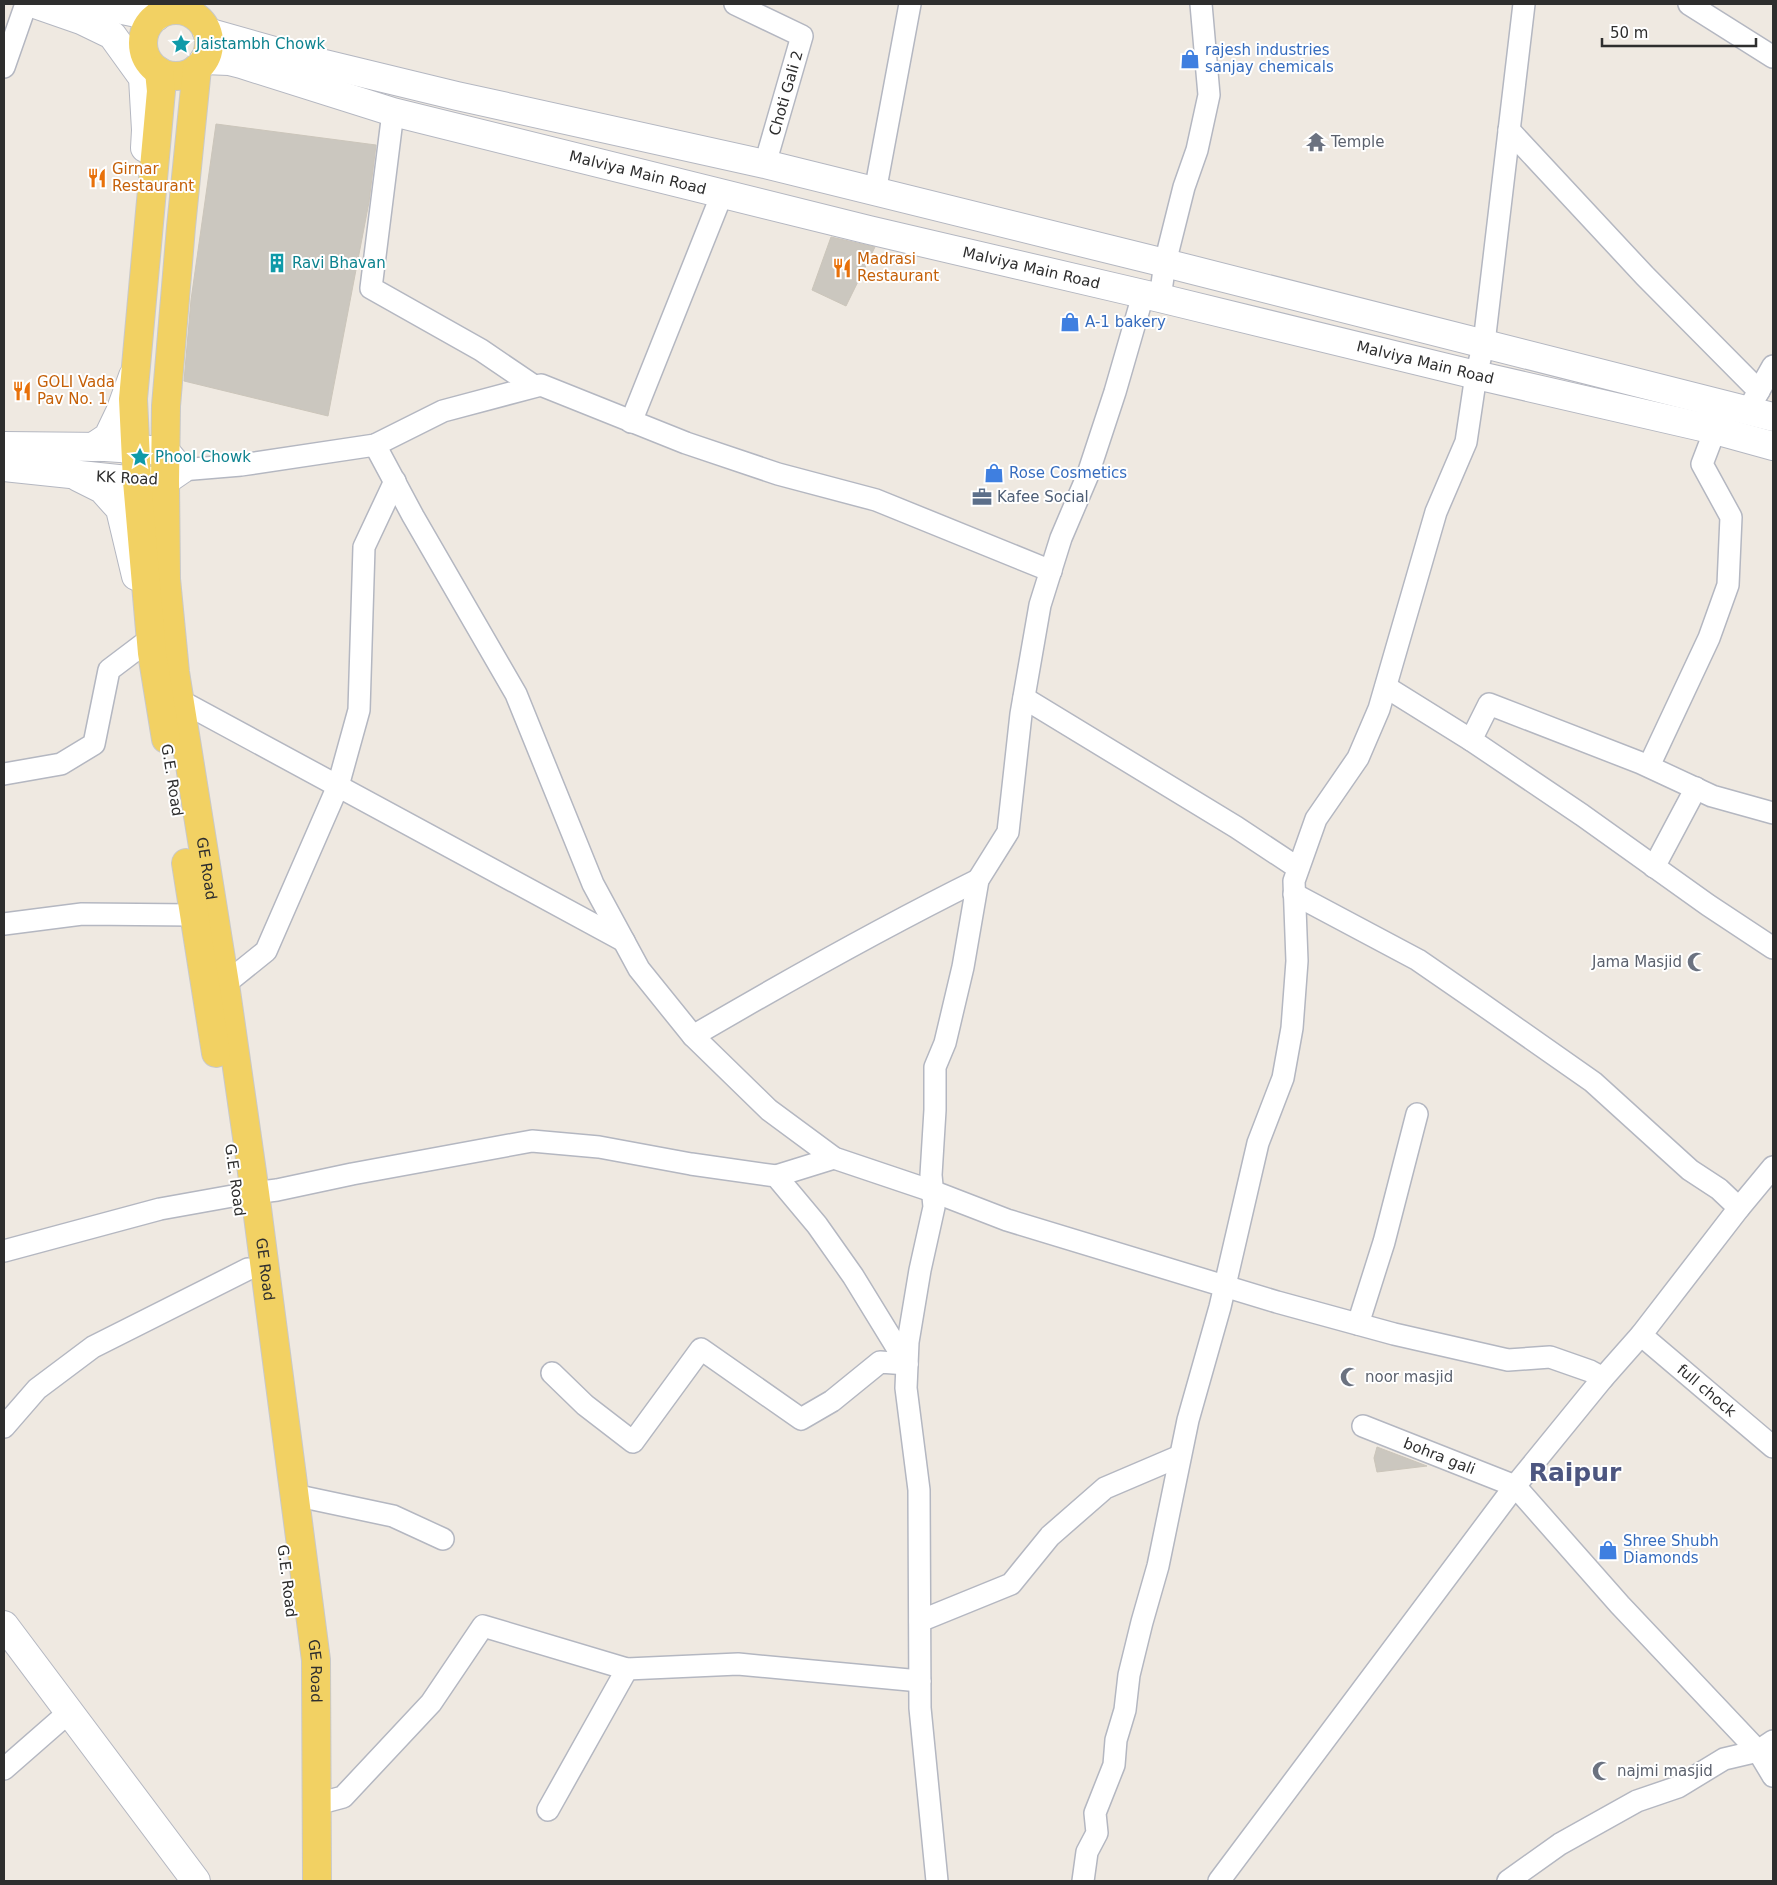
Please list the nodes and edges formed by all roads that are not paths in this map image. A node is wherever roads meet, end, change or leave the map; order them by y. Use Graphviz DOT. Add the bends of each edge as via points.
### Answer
graph roads {
  1 [pos="26,4"];
  2 [pos="35,4"];
  3 [pos="102,4"];
  4 [pos="735,4"];
  5 [pos="910,4"];
  6 [pos="1201,4"];
  7 [pos="1524,4"];
  8 [pos="1689,4"];
  9 [pos="162,11"];
  10 [pos="205,19"];
  11 [pos="1773,57"];
  12 [pos="201,64"];
  13 [pos="4,67"];
  14 [pos="159,71"];
  15 [pos="393,112"];
  16 [pos="1509,130"];
  17 [pos="765,164"];
  18 [pos="875,192"];
  19 [pos="722,194"];
  20 [pos="151,211"];
  21 [pos="1166,263"];
  22 [pos="1151,297"];
  23 [pos="1484,343"];
  24 [pos="137,365"];
  25 [pos="1773,366"];
  26 [pos="1476,376"];
  27 [pos="534,386"];
  28 [pos="1760,406"];
  29 [pos="631,422"];
  30 [pos="1725,433"];
  31 [pos="375,445"];
  32 [pos="4,446"];
  33 [pos="1773,446"];
  34 [pos="93,447"];
  35 [pos="135,449"];
  36 [pos="4,467"];
  37 [pos="170,467"];
  38 [pos="74,474"];
  39 [pos="137,481"];
  40 [pos="395,481"];
  41 [pos="1051,571"];
  42 [pos="148,605"];
  43 [pos="161,637"];
  44 [pos="1386,687"];
  45 [pos="1024,698"];
  46 [pos="179,700"];
  47 [pos="1471,740"];
  48 [pos="1649,766"];
  49 [pos="4,774"];
  50 [pos="338,786"];
  51 [pos="1696,788"];
  52 [pos="1773,813"];
  53 [pos="1654,867"];
  54 [pos="1298,868"];
  55 [pos="978,880"];
  56 [pos="1294,894"];
  57 [pos="194,915"];
  58 [pos="4,924"];
  59 [pos="624,941"];
  60 [pos="1773,948"];
  61 [pos="225,984"];
  62 [pos="693,1036"];
  63 [pos="1417,1114"];
  64 [pos="834,1158"];
  65 [pos="1773,1168"];
  66 [pos="776,1176"];
  67 [pos="932,1191"];
  68 [pos="246,1194"];
  69 [pos="1739,1208"];
  70 [pos="4,1251"];
  71 [pos="248,1269"];
  72 [pos="1225,1286"];
  73 [pos="1358,1324"];
  74 [pos="1641,1335"];
  75 [pos="907,1364"];
  76 [pos="552,1373"];
  77 [pos="1602,1378"];
  78 [pos="4,1426"];
  79 [pos="1363,1426"];
  80 [pos="1773,1447"];
  81 [pos="1180,1456"];
  82 [pos="1516,1486"];
  83 [pos="294,1495"];
  84 [pos="443,1539"];
  85 [pos="920,1621"];
  86 [pos="4,1625"];
  87 [pos="627,1669"];
  88 [pos="920,1681"];
  89 [pos="68,1713"];
  90 [pos="1766,1746"];
  91 [pos="4,1769"];
  92 [pos="1773,1776"];
  93 [pos="317,1804"];
  94 [pos="548,1810"];
  95 [pos="196,1881"];
  96 [pos="299,1881"];
  97 [pos="317,1881"];
  98 [pos="937,1881"];
  99 [pos="1083,1881"];
  100 [pos="1219,1881"];
  101 [pos="1508,1881"];
  1 -- 13 [label="street"];
  2 -- 20 [label="street" via="112,35 143,78 144,181"];
  3 -- 9 [label="street"];
  4 -- 17 [label="street, Choti Gali 2" via="802,36"];
  5 -- 18 [label="street"];
  6 -- 21 [label="street" via="1208,95 1197,150 1184,187"];
  7 -- 16 [label="street"];
  8 -- 11 [label="street"];
  9 -- 10 [label="main road" via="185,11"];
  9 -- 14 [label="main road" via="149,25 143,45 148,60"];
  10 -- 12 [label="main road" via="209,41"];
  10 -- 17 [label="street" via="292,56"];
  12 -- 14 [label="main road" via="192,72 178,75"];
  12 -- 15 [label="street, Malviya Main Road" via="229,61 241,64"];
  12 -- 37 [label="main road, GE Road" via="181,227 166,406"];
  14 -- 20 [label="main road, G.E. Road" via="162,91"];
  15 -- 19 [label="street, Malviya Main Road"];
  15 -- 27 [label="street" via="371,288 482,350"];
  16 -- 23 [label="street"];
  16 -- 28 [label="street"];
  17 -- 18 [label="street"];
  18 -- 21 [label="street"];
  19 -- 22 [label="street, Malviya Main Road"];
  19 -- 29 [label="street"];
  20 -- 24 [label="main road, G.E. Road"];
  21 -- 22 [label="street"];
  21 -- 23 [label="street"];
  22 -- 26 [label="street, Malviya Main Road"];
  22 -- 41 [label="street"];
  23 -- 26 [label="street"];
  23 -- 28 [label="street"];
  24 -- 34 [label="street" via="108,437"];
  24 -- 35 [label="main road, G.E. Road" via="133,399"];
  25 -- 28 [label="street"];
  26 -- 30 [label="street, Malviya Main Road"];
  26 -- 44 [label="street" via="1466,442 1436,512"];
  27 -- 29 [label="street" via="541,385"];
  27 -- 31 [label="street" via="444,411"];
  28 -- 30 [label="street"];
  29 -- 41 [label="street" via="778,474 876,500"];
  30 -- 33 [label="street, Malviya Main Road"];
  30 -- 48 [label="street" via="1702,464 1731,517 1728,586 1709,638"];
  31 -- 37 [label="street" via="241,464"];
  31 -- 40 [label="street"];
  32 -- 34 [label="street, KK Road"];
  34 -- 35 [label="street, KK Road"];
  35 -- 37 [label="street, KK Road"];
  35 -- 39 [label="main road, G.E. Road"];
  36 -- 38 [label="street, KK Road"];
  37 -- 39 [label="street, KK Road"];
  37 -- 43 [label="main road, GE Road"];
  38 -- 39 [label="street, KK Road"];
  38 -- 42 [label="street" via="102,490 120,509 138,586"];
  39 -- 42 [label="main road, G.E. Road"];
  40 -- 50 [label="street" via="364,547 359,710"];
  40 -- 59 [label="street" via="516,694 594,884"];
  41 -- 45 [label="street" via="1040,605"];
  42 -- 43 [label="main road, G.E. Road"];
  43 -- 46 [label="main road, GE Road"];
  43 -- 49 [label="street" via="109,670 94,744 61,764"];
  43 -- 57 [label="main road, G.E. Road"];
  44 -- 47 [label="street"];
  44 -- 54 [label="street" via="1358,758 1316,819"];
  45 -- 54 [label="street" via="1236,826"];
  45 -- 55 [label="street" via="1008,832"];
  46 -- 50 [label="street"];
  46 -- 61 [label="main road, GE Road"];
  47 -- 48 [label="street" via="1489,704"];
  47 -- 53 [label="street"];
  48 -- 51 [label="street"];
  50 -- 59 [label="street"];
  50 -- 61 [label="street" via="266,951"];
  51 -- 52 [label="street" via="1712,796"];
  51 -- 53 [label="street"];
  53 -- 60 [label="street"];
  54 -- 56 [label="street"];
  55 -- 62 [label="street" via="898,920"];
  55 -- 67 [label="street" via="963,967 945,1043 935,1067"];
  56 -- 69 [label="street" via="1418,960 1593,1082 1690,1170 1719,1189"];
  56 -- 72 [label="street" via="1297,961 1292,1028 1283,1078 1258,1143"];
  57 -- 58 [label="street" via="82,914"];
  57 -- 68 [label="main road, G.E. Road"];
  59 -- 62 [label="street" via="639,969"];
  61 -- 68 [label="main road, GE Road"];
  62 -- 64 [label="street" via="769,1110"];
  63 -- 73 [label="street" via="1384,1242"];
  64 -- 66 [label="street"];
  64 -- 67 [label="street"];
  65 -- 69 [label="street"];
  66 -- 68 [label="street" via="599,1147 532,1140"];
  66 -- 75 [label="street" via="817,1225 853,1276"];
  67 -- 72 [label="street" via="1007,1220"];
  67 -- 75 [label="street" via="934,1207 920,1270"];
  68 -- 70 [label="street" via="160,1209"];
  68 -- 71 [label="main road, G.E. Road"];
  68 -- 83 [label="main road, GE Road"];
  69 -- 74 [label="street"];
  71 -- 78 [label="street" via="93,1347 37,1389"];
  71 -- 96 [label="main road, G.E. Road" via="297,1654"];
  72 -- 73 [label="street"];
  72 -- 81 [label="street"];
  73 -- 77 [label="street" via="1508,1360 1550,1358"];
  74 -- 77 [label="street"];
  74 -- 80 [label="street, full chock"];
  75 -- 76 [label="street" via="880,1362 832,1401 801,1419 701,1349 634,1442 585,1406"];
  75 -- 85 [label="street" via="906,1388 919,1490"];
  77 -- 82 [label="street"];
  79 -- 82 [label="street, bohra gali"];
  81 -- 85 [label="street" via="1104,1488 1050,1536 1011,1584"];
  81 -- 99 [label="street" via="1158,1566 1129,1675 1114,1766 1095,1813 1096,1834 1087,1852"];
  82 -- 90 [label="street" via="1620,1605"];
  82 -- 100 [label="street"];
  83 -- 84 [label="street" via="393,1516"];
  83 -- 93 [label="main road, GE Road" via="316,1660"];
  85 -- 88 [label="street"];
  86 -- 89 [label="street"];
  87 -- 88 [label="street" via="738,1664"];
  87 -- 93 [label="street" via="483,1626 431,1703 343,1796"];
  87 -- 94 [label="street"];
  88 -- 98 [label="street"];
  89 -- 91 [label="street"];
  89 -- 95 [label="street"];
  90 -- 92 [label="street"];
  90 -- 101 [label="street" via="1724,1759 1678,1787 1637,1801 1560,1844"];
  93 -- 97 [label="main road, GE Road"];
}
